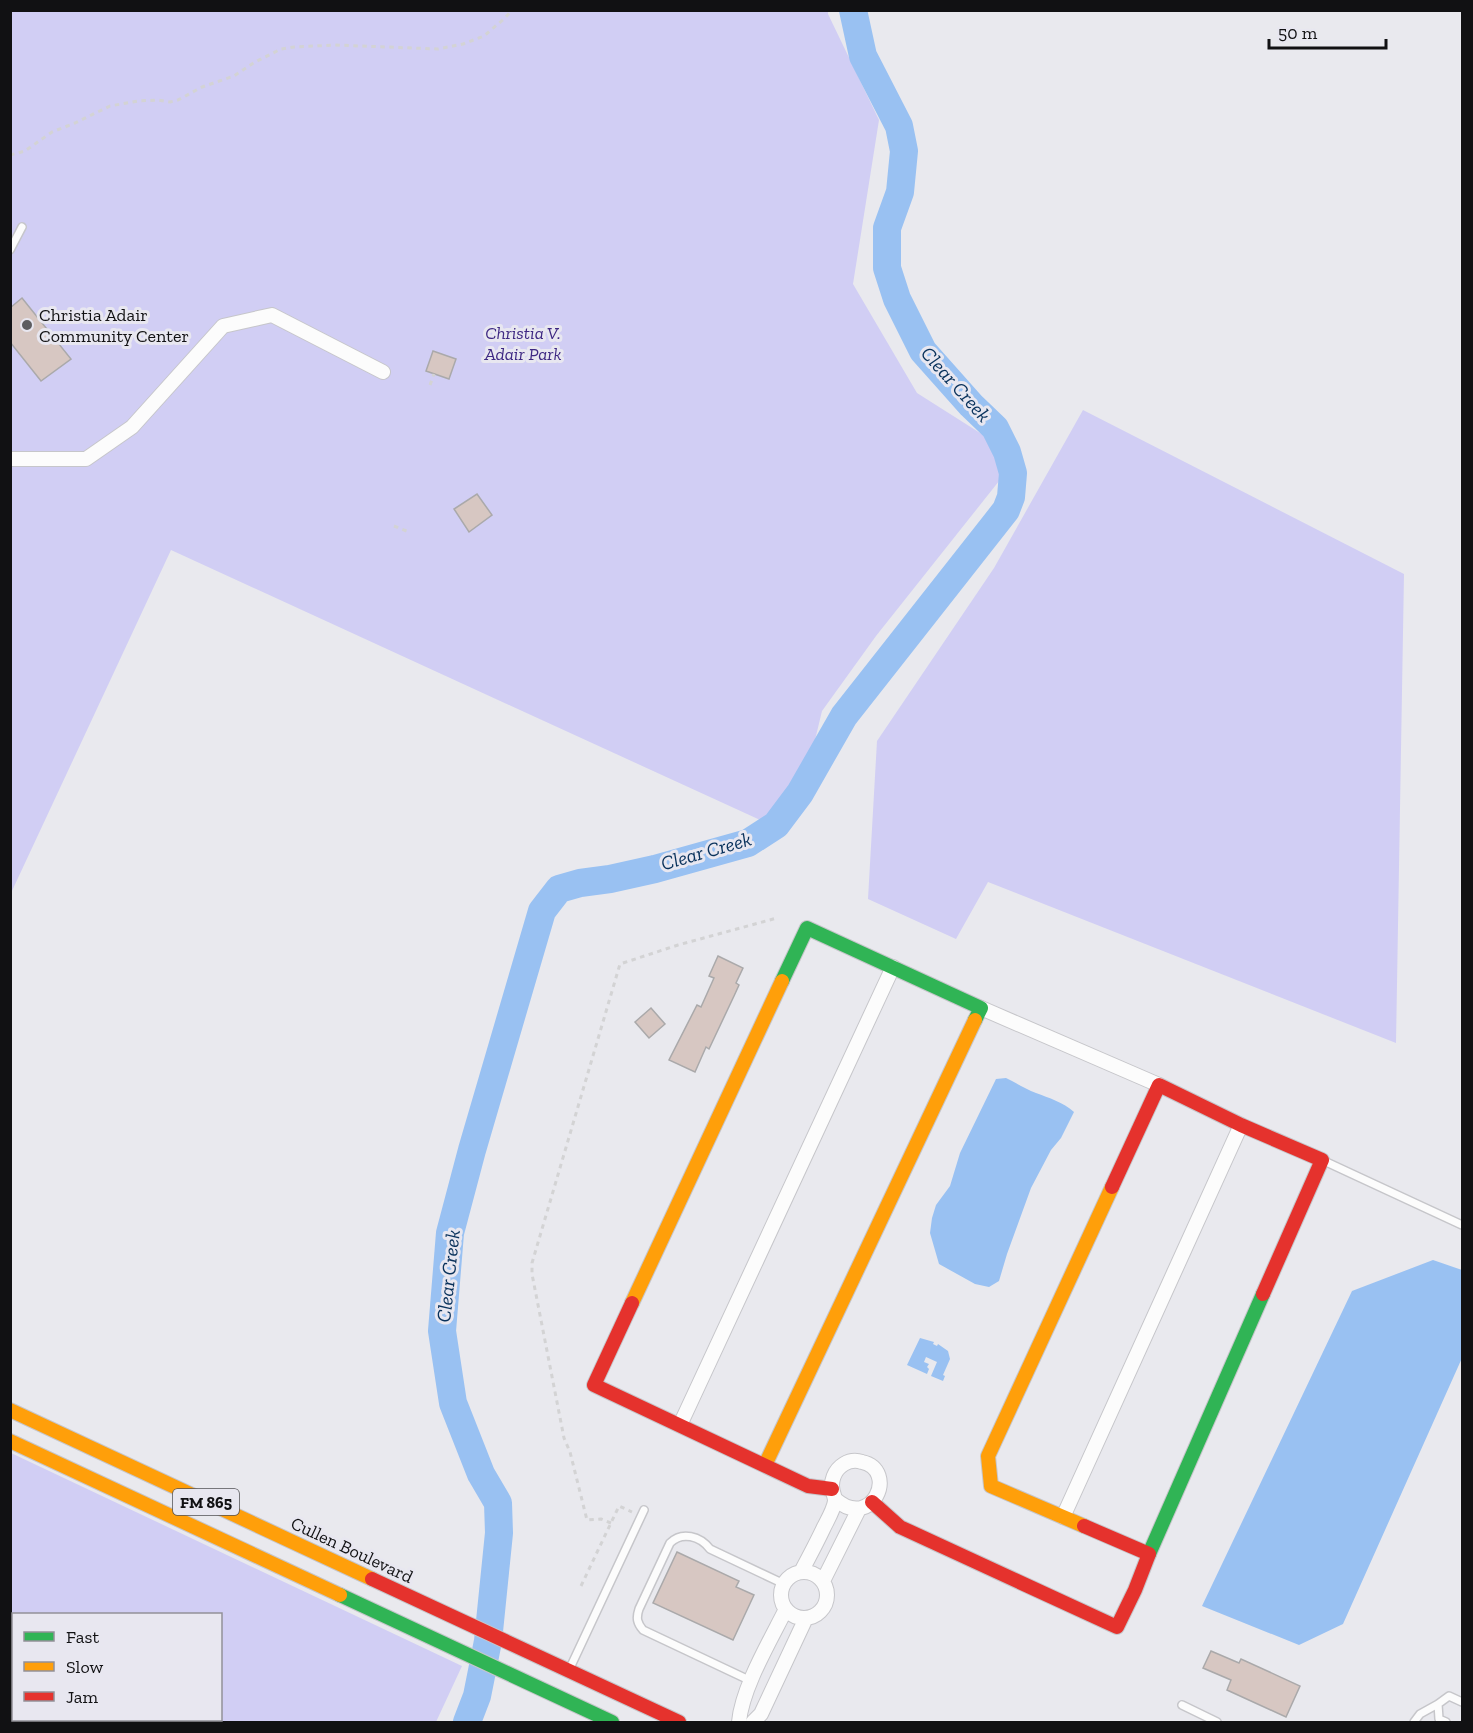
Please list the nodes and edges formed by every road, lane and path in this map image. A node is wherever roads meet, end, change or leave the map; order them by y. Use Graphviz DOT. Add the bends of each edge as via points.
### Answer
graph roads {
  1 [pos="512,10"];
  2 [pos="10,155"];
  3 [pos="22,226"];
  4 [pos="10,250"];
  5 [pos="383,372"];
  6 [pos="434,374"];
  7 [pos="430,385"];
  8 [pos="10,459"];
  9 [pos="394,526"];
  10 [pos="410,532"];
  11 [pos="777,918"];
  12 [pos="893,967"];
  13 [pos="981,1008"];
  14 [pos="1159,1085"];
  15 [pos="1241,1125"];
  16 [pos="1323,1160"];
  17 [pos="1462,1225"];
  18 [pos="10,1410"];
  19 [pos="680,1425"];
  20 [pos="10,1428"];
  21 [pos="71,1439"];
  22 [pos="10,1441"];
  23 [pos="765,1465"];
  24 [pos="834,1494"];
  25 [pos="872,1502"];
  26 [pos="859,1509"];
  27 [pos="644,1510"];
  28 [pos="632,1512"];
  29 [pos="1063,1517"];
  30 [pos="611,1523"];
  31 [pos="1149,1554"];
  32 [pos="801,1572"];
  33 [pos="823,1581"];
  34 [pos="784,1584"];
  35 [pos="581,1586"];
  36 [pos="786,1609"];
  37 [pos="806,1618"];
  38 [pos="568,1671"];
  39 [pos="752,1681"];
  40 [pos="1462,1702"];
  41 [pos="1438,1704"];
  42 [pos="1182,1705"];
  43 [pos="612,1722"];
  44 [pos="679,1722"];
  45 [pos="739,1722"];
  46 [pos="753,1722"];
  47 [pos="1217,1722"];
  48 [pos="1414,1722"];
  49 [pos="1446,1722"];
  1 -- 2 [label="path" via="484,36 438,49 335,45 281,49 234,76 178,100 110,106 52,132 25,151"];
  3 -- 4 [label="lane"];
  5 -- 8 [label="street" via="272,315 223,326 132,427 86,459"];
  6 -- 7 [label="path"];
  9 -- 10 [label="path"];
  11 -- 30 [label="path" via="620,964 532,1268 564,1438 587,1520"];
  12 -- 13 [label="street"];
  12 -- 19 [label="street"];
  12 -- 19 [label="street" via="807,928 604,1363 594,1385"];
  13 -- 14 [label="street"];
  13 -- 23 [label="street"];
  14 -- 15 [label="street"];
  14 -- 29 [label="street" via="988,1456 991,1486"];
  15 -- 16 [label="street"];
  15 -- 29 [label="street"];
  16 -- 17 [label="lane"];
  16 -- 31 [label="street"];
  18 -- 21 [label="street, Cullen Boulevard / FM 865"];
  19 -- 23 [label="street"];
  20 -- 21 [label="street" via="55,1448 65,1447"];
  21 -- 38 [label="street, Cullen Boulevard / FM 865"];
  22 -- 43 [label="street, FM 865"];
  23 -- 24 [label="street"];
  24 -- 25 [label="street" via="831,1484 838,1469 851,1461 860,1461 874,1468 878,1475 879,1491"];
  24 -- 26 [label="street" via="848,1508"];
  24 -- 32 [label="street" via="829,1516"];
  25 -- 26 [label="street"];
  25 -- 31 [label="street" via="900,1527 1117,1627"];
  26 -- 33 [label="street"];
  27 -- 38 [label="lane"];
  28 -- 30 [label="path" via="619,1506"];
  29 -- 31 [label="street"];
  30 -- 35 [label="path"];
  32 -- 33 [label="street"];
  32 -- 34 [label="street"];
  33 -- 37 [label="street" via="826,1603 817,1615"];
  34 -- 36 [label="street" via="781,1593"];
  34 -- 39 [label="lane" via="710,1549 702,1540 687,1536 670,1543 639,1609 637,1620 643,1630"];
  36 -- 37 [label="street" via="796,1617"];
  36 -- 39 [label="street"];
  37 -- 46 [label="street" via="761,1714"];
  38 -- 44 [label="street, Cullen Boulevard / FM 865"];
  39 -- 45 [label="street" via="740,1708"];
  40 -- 41 [label="lane" via="1449,1696"];
  41 -- 48 [label="lane"];
  41 -- 49 [label="lane" via="1439,1719"];
  42 -- 47 [label="lane"];
}
